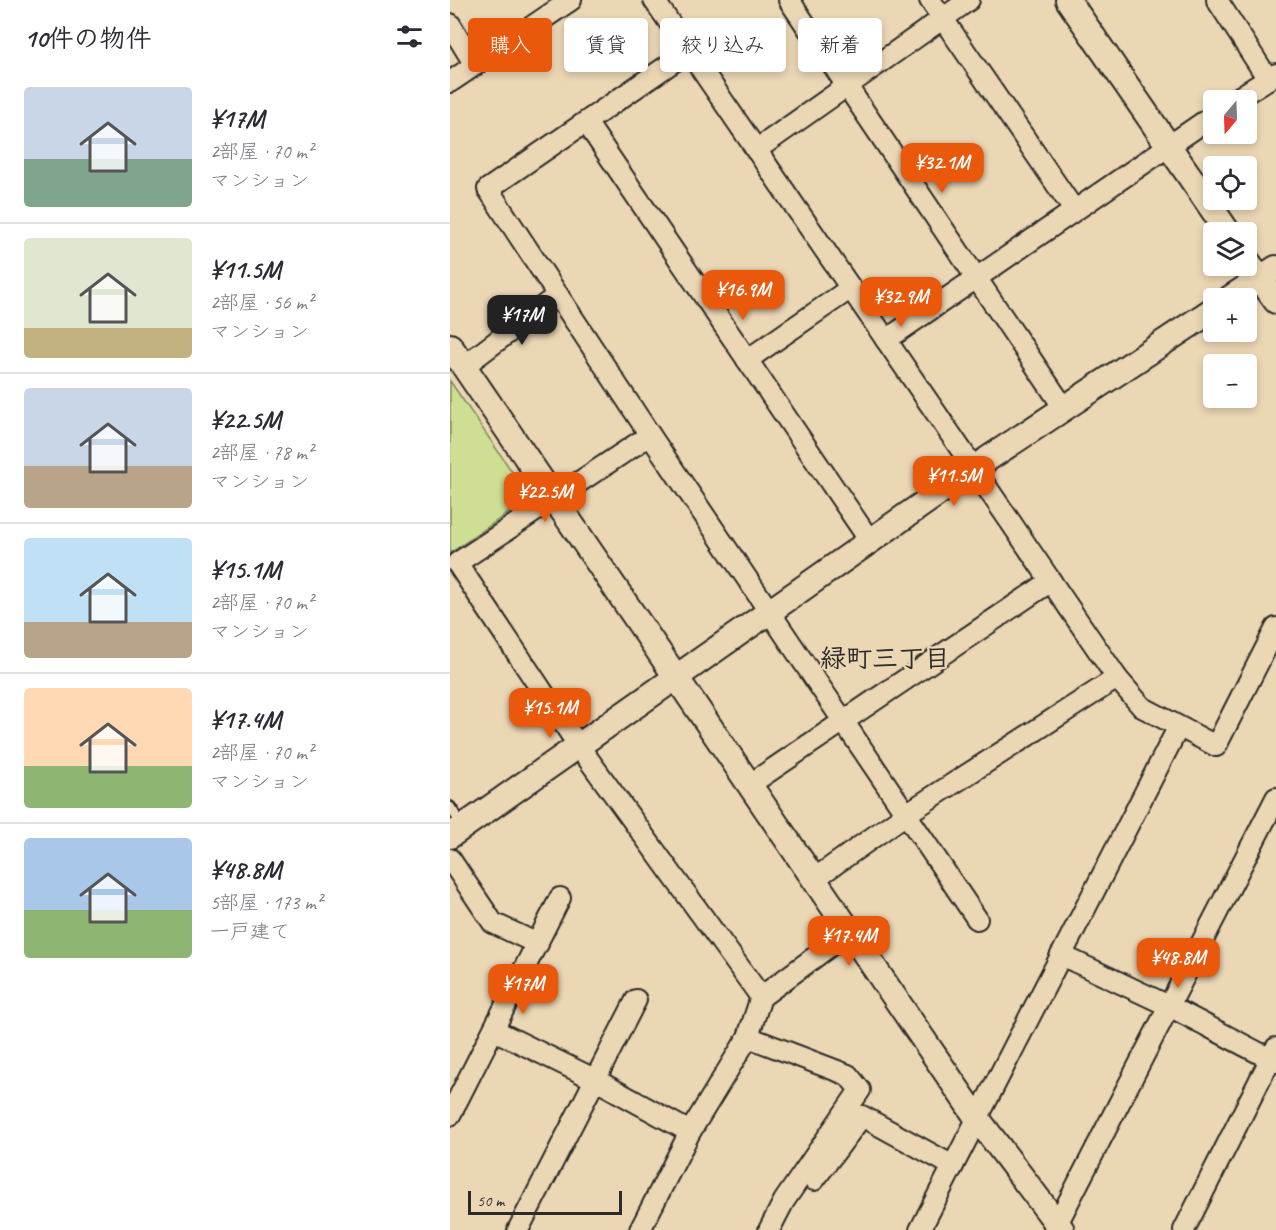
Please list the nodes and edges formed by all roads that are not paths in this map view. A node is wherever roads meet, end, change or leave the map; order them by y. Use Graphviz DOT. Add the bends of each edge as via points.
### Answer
graph roads {
  1 [pos="571,0"];
  2 [pos="654,0"];
  3 [pos="789,0"];
  4 [pos="930,0"];
  5 [pos="969,0"];
  6 [pos="1068,0"];
  7 [pos="1217,0"];
  8 [pos="545,18"];
  9 [pos="666,18"];
  10 [pos="943,18"];
  11 [pos="450,24"];
  12 [pos="468,52"];
  13 [pos="468,70"];
  14 [pos="660,71"];
  15 [pos="703,72"];
  16 [pos="1272,76"];
  17 [pos="450,82"];
  18 [pos="846,84"];
  19 [pos="1250,90"];
  20 [pos="586,122"];
  21 [pos="1203,122"];
  22 [pos="1168,145"];
  23 [pos="756,150"];
  24 [pos="1074,210"];
  25 [pos="1221,222"];
  26 [pos="1268,273"];
  27 [pos="976,278"];
  28 [pos="851,288"];
  29 [pos="1245,288"];
  30 [pos="558,295"];
  31 [pos="1276,302"];
  32 [pos="1203,316"];
  33 [pos="886,340"];
  34 [pos="450,346"];
  35 [pos="747,360"];
  36 [pos="464,366"];
  37 [pos="1064,408"];
  38 [pos="650,435"];
  39 [pos="974,468"];
  40 [pos="554,499"];
  41 [pos="870,541"];
  42 [pos="1051,581"];
  43 [pos="770,611"];
  44 [pos="1276,628"];
  45 [pos="675,678"];
  46 [pos="1117,678"];
  47 [pos="844,722"];
  48 [pos="1178,728"];
  49 [pos="578,745"];
  50 [pos="749,785"];
  51 [pos="1276,798"];
  52 [pos="906,814"];
  53 [pos="454,823"];
  54 [pos="450,859"];
  55 [pos="814,879"];
  56 [pos="560,898"];
  57 [pos="977,919"];
  58 [pos="850,931"];
  59 [pos="538,944"];
  60 [pos="1061,955"];
  61 [pos="761,997"];
  62 [pos="636,1000"];
  63 [pos="1169,1006"];
  64 [pos="494,1030"];
  65 [pos="748,1037"];
  66 [pos="1274,1056"];
  67 [pos="596,1080"];
  68 [pos="450,1115"];
  69 [pos="978,1118"];
  70 [pos="690,1132"];
  71 [pos="953,1166"];
  72 [pos="1058,1228"];
  73 [pos="518,1230"];
  74 [pos="640,1230"];
  75 [pos="769,1230"];
  76 [pos="783,1230"];
  77 [pos="920,1230"];
  78 [pos="1184,1230"];
  1 -- 8 [label="street"];
  2 -- 9 [label="street"];
  3 -- 18 [label="street"];
  4 -- 10 [label="street"];
  5 -- 10 [label="street"];
  6 -- 22 [label="street"];
  7 -- 16 [label="street"];
  10 -- 18 [label="street"];
  10 -- 24 [label="street"];
  11 -- 12 [label="street"];
  13 -- 17 [label="street"];
  14 -- 20 [label="street"];
  15 -- 23 [label="street"];
  16 -- 19 [label="street"];
  18 -- 23 [label="street"];
  18 -- 27 [label="street"];
  20 -- 30 [label="street" via="488,189"];
  20 -- 35 [label="street"];
  21 -- 22 [label="street"];
  22 -- 24 [label="street"];
  22 -- 25 [label="street"];
  23 -- 28 [label="street"];
  24 -- 27 [label="street"];
  26 -- 29 [label="street"];
  26 -- 31 [label="street"];
  27 -- 33 [label="street"];
  27 -- 37 [label="street"];
  28 -- 33 [label="street"];
  28 -- 35 [label="street"];
  30 -- 36 [label="street"];
  30 -- 38 [label="street"];
  32 -- 37 [label="street"];
  33 -- 39 [label="street"];
  34 -- 36 [label="street"];
  35 -- 41 [label="street"];
  36 -- 40 [label="street"];
  37 -- 39 [label="street"];
  38 -- 40 [label="street"];
  38 -- 43 [label="street"];
  39 -- 41 [label="street"];
  39 -- 42 [label="street"];
  40 -- 45 [label="street"];
  40 -- 49 [label="street" via="457,563"];
  41 -- 43 [label="street"];
  42 -- 46 [label="street"];
  42 -- 47 [label="street"];
  43 -- 45 [label="street"];
  43 -- 47 [label="street"];
  44 -- 48 [label="street" via="1216,746"];
  45 -- 49 [label="street"];
  45 -- 50 [label="street"];
  46 -- 48 [label="street" via="1142,707"];
  46 -- 52 [label="street"];
  47 -- 50 [label="street"];
  47 -- 52 [label="street"];
  48 -- 60 [label="street"];
  49 -- 53 [label="street"];
  49 -- 61 [label="street"];
  50 -- 55 [label="street"];
  51 -- 63 [label="street"];
  52 -- 55 [label="street"];
  52 -- 57 [label="street"];
  54 -- 59 [label="street" via="493,923"];
  55 -- 58 [label="street"];
  56 -- 59 [label="street"];
  58 -- 61 [label="street"];
  58 -- 69 [label="street"];
  59 -- 64 [label="street"];
  60 -- 63 [label="street"];
  60 -- 69 [label="street"];
  61 -- 65 [label="street"];
  62 -- 67 [label="street"];
  63 -- 66 [label="street"];
  63 -- 72 [label="street"];
  64 -- 67 [label="street"];
  64 -- 68 [label="street"];
  65 -- 70 [label="street"];
  65 -- 75 [label="street" via="848,1075 860,1090 784,1201"];
  66 -- 78 [label="street"];
  67 -- 70 [label="street"];
  67 -- 73 [label="street"];
  69 -- 71 [label="street"];
  69 -- 72 [label="street"];
  70 -- 74 [label="street"];
  71 -- 76 [label="street" via="862,1116 791,1211"];
  71 -- 77 [label="street"];
}
